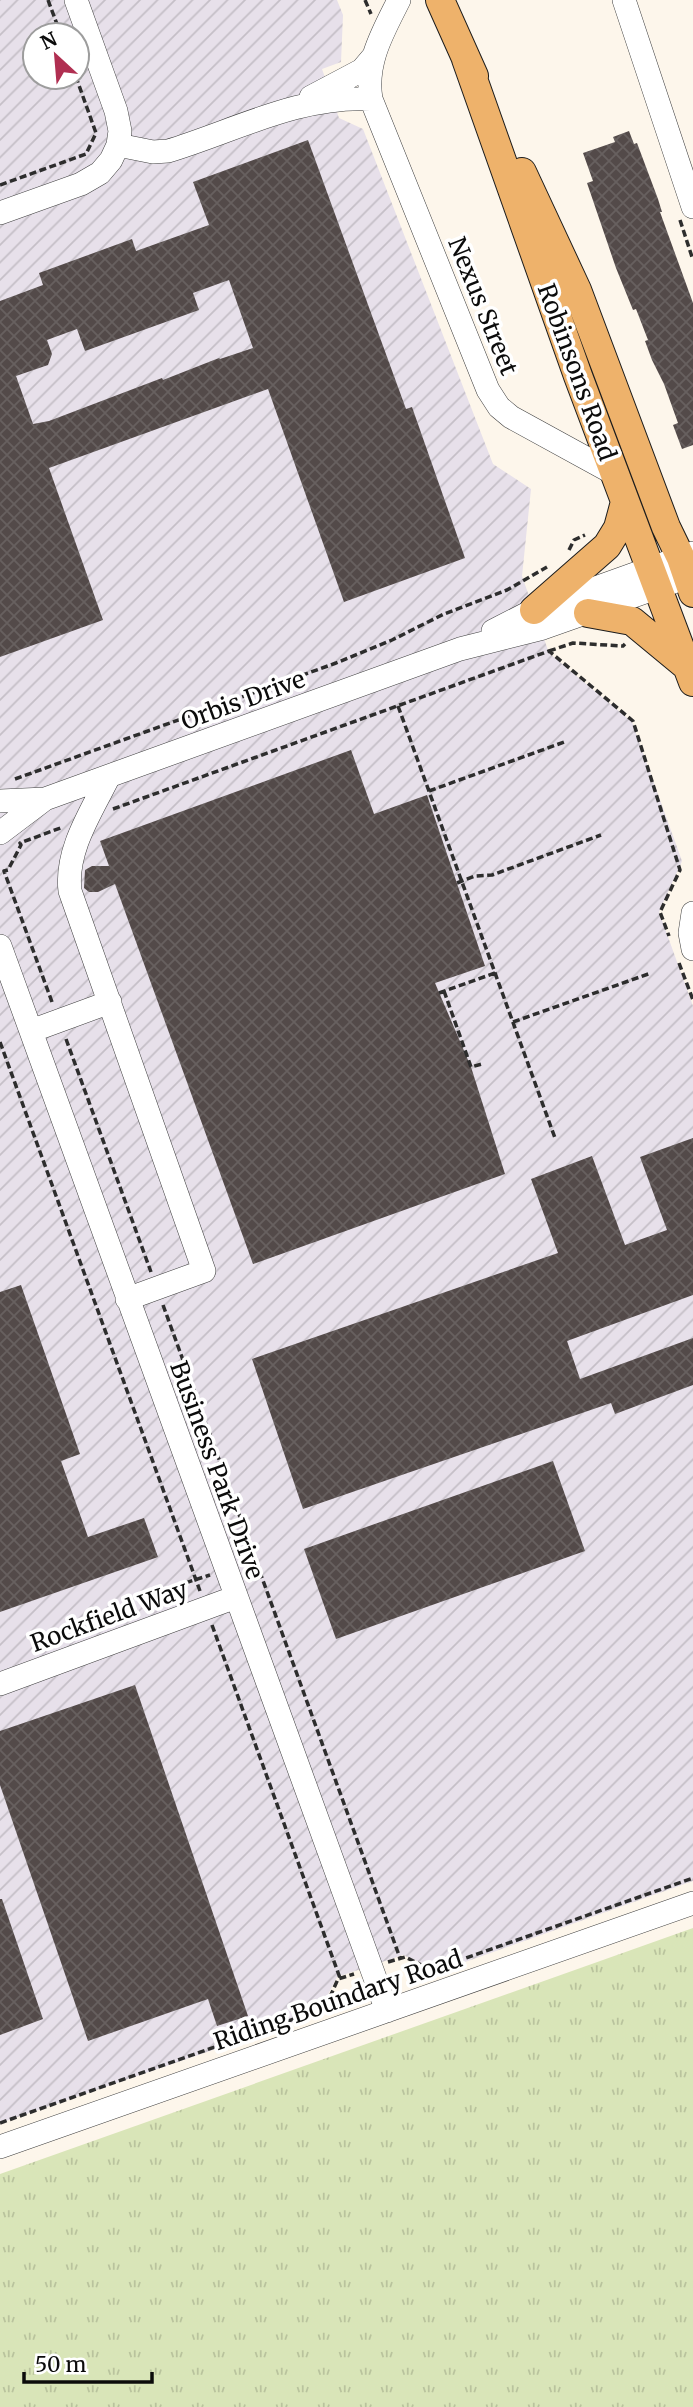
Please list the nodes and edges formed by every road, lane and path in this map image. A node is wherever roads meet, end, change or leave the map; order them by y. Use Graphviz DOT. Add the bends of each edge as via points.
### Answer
graph roads {
  1 [pos="48,0"];
  2 [pos="76,0"];
  3 [pos="399,0"];
  4 [pos="440,0"];
  5 [pos="624,0"];
  6 [pos="56,21"];
  7 [pos="373,57"];
  8 [pos="466,59"];
  9 [pos="81,91"];
  10 [pos="370,99"];
  11 [pos="290,109"];
  12 [pos="118,145"];
  13 [pos="0,185"];
  14 [pos="693,207"];
  15 [pos="0,213"];
  16 [pos="615,474"];
  17 [pos="625,502"];
  18 [pos="607,547"];
  19 [pos="566,554"];
  20 [pos="552,564"];
  21 [pos="690,572"];
  22 [pos="654,579"];
  23 [pos="534,610"];
  24 [pos="588,612"];
  25 [pos="460,649"];
  26 [pos="690,674"];
  27 [pos="398,706"];
  28 [pos="567,741"];
  29 [pos="109,776"];
  30 [pos="15,780"];
  31 [pos="429,791"];
  32 [pos="45,799"];
  33 [pos="0,801"];
  34 [pos="88,818"];
  35 [pos="0,833"];
  36 [pos="601,835"];
  37 [pos="2,872"];
  38 [pos="459,882"];
  39 [pos="693,913"];
  40 [pos="670,938"];
  41 [pos="0,946"];
  42 [pos="686,956"];
  43 [pos="495,973"];
  44 [pos="650,973"];
  45 [pos="693,1000"];
  46 [pos="110,1002"];
  47 [pos="59,1020"];
  48 [pos="513,1022"];
  49 [pos="31,1031"];
  50 [pos="0,1042"];
  51 [pos="482,1064"];
  52 [pos="555,1138"];
  53 [pos="158,1289"];
  54 [pos="127,1299"];
  55 [pos="236,1597"];
  56 [pos="206,1608"];
  57 [pos="0,1684"];
  58 [pos="693,1878"];
  59 [pos="693,1902"];
  60 [pos="400,1958"];
  61 [pos="371,1968"];
  62 [pos="340,1978"];
  63 [pos="387,2011"];
  64 [pos="0,2123"];
  65 [pos="0,2147"];
  1 -- 6 [label="path"];
  2 -- 12 [label="street" via="116,111"];
  3 -- 7 [label="street, Nexus Street"];
  4 -- 8 [label="main road, Robinsons Road"];
  5 -- 14 [label="street"];
  7 -- 10 [label="street, Nexus Street"];
  7 -- 11 [label="street, Nexus Street" via="362,70"];
  8 -- 16 [label="main road, Robinsons Road"];
  8 -- 21 [label="main road, Robinsons Road" via="577,290 666,527"];
  9 -- 13 [label="path" via="96,133 86,154"];
  10 -- 11 [label="street, Nexus Street" via="340,99"];
  10 -- 16 [label="street, Nexus Street" via="488,390 499,407 536,433"];
  11 -- 12 [label="street, Nexus Street" via="168,152"];
  12 -- 15 [label="street" via="100,173"];
  16 -- 17 [label="main road, Robinsons Road"];
  17 -- 18 [label="main road"];
  17 -- 22 [label="main road, Robinsons Road"];
  18 -- 19 [label="path" via="585,535 574,540"];
  18 -- 23 [label="main road"];
  20 -- 30 [label="path" via="508,590 347,659"];
  21 -- 22 [label="street"];
  22 -- 23 [label="street, Orbis Drive"];
  22 -- 24 [label="street, Orbis Drive"];
  22 -- 26 [label="main road, Robinsons Road"];
  23 -- 25 [label="street, Orbis Drive"];
  24 -- 25 [label="street, Orbis Drive"];
  24 -- 26 [label="main road" via="632,621"];
  25 -- 29 [label="street, Orbis Drive"];
  27 -- 31 [label="path"];
  27 -- 34 [label="path"];
  27 -- 40 [label="path" via="549,651 633,721 680,870 660,912"];
  28 -- 31 [label="path"];
  29 -- 32 [label="street, Orbis Drive"];
  29 -- 34 [label="street"];
  31 -- 38 [label="path"];
  32 -- 33 [label="street, Orbis Drive"];
  32 -- 35 [label="street, Orbis Drive"];
  34 -- 37 [label="path" via="20,843 8,870"];
  34 -- 46 [label="street" via="68,868 70,891"];
  36 -- 38 [label="path" via="492,875"];
  37 -- 47 [label="path"];
  38 -- 43 [label="path"];
  39 -- 42 [label="street"];
  41 -- 49 [label="street, Business Park Drive"];
  42 -- 45 [label="path"];
  43 -- 48 [label="path"];
  43 -- 51 [label="path" via="441,992 471,1067"];
  44 -- 48 [label="path"];
  46 -- 47 [label="street"];
  46 -- 53 [label="street" via="204,1271"];
  47 -- 49 [label="street"];
  47 -- 53 [label="path"];
  48 -- 52 [label="path"];
  49 -- 54 [label="street, Business Park Drive"];
  50 -- 56 [label="path"];
  53 -- 54 [label="street"];
  53 -- 60 [label="path"];
  54 -- 55 [label="street, Business Park Drive"];
  55 -- 56 [label="street, Rockfield Way"];
  55 -- 61 [label="street, Business Park Drive"];
  56 -- 57 [label="street, Rockfield Way"];
  56 -- 62 [label="path"];
  58 -- 60 [label="path" via="432,1970"];
  59 -- 63 [label="street, Riding Boundary Road"];
  60 -- 61 [label="path"];
  61 -- 62 [label="path"];
  61 -- 63 [label="street, Business Park Drive"];
  62 -- 64 [label="path" via="325,2008"];
  63 -- 65 [label="street, Riding Boundary Road"];
}
